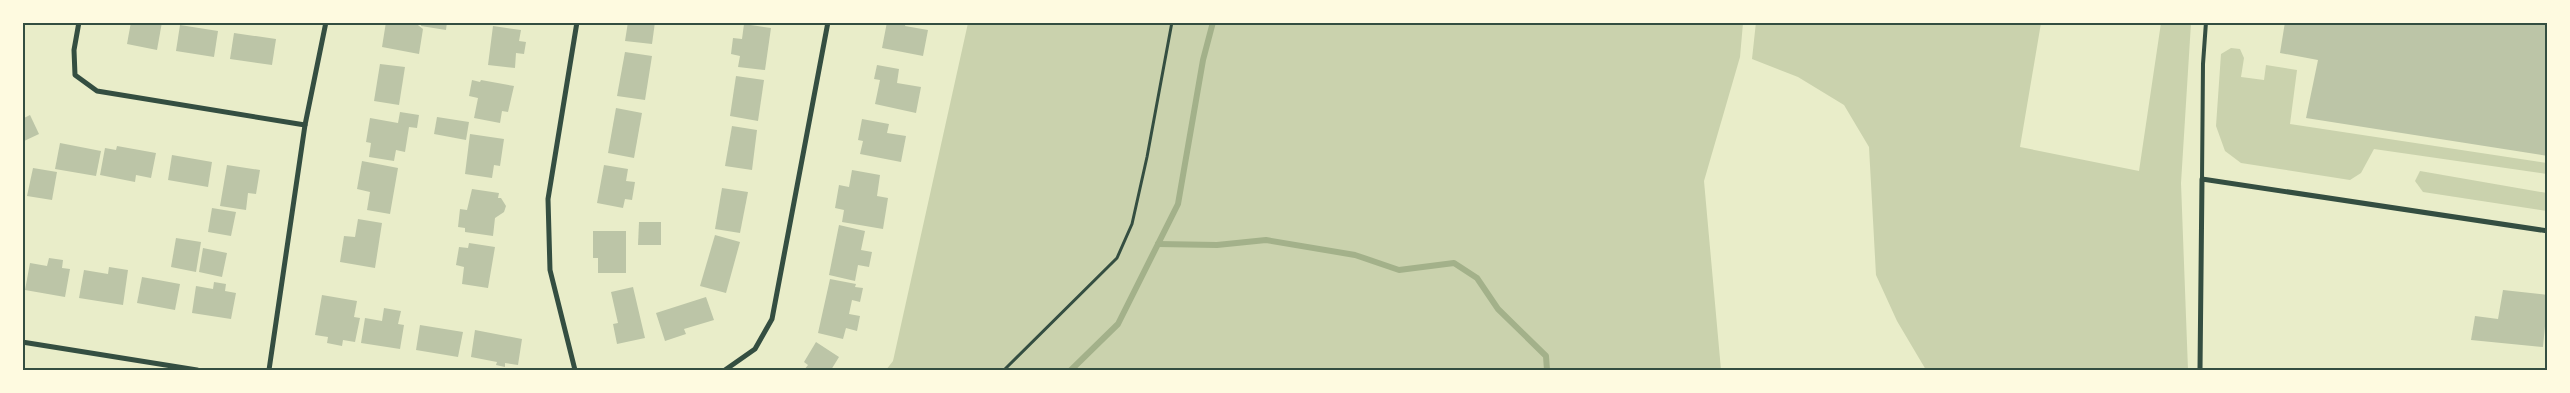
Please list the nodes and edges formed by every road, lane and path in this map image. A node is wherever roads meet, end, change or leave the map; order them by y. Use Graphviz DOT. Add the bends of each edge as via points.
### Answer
graph roads {
  1 [pos="79,22"];
  2 [pos="326,22"];
  3 [pos="577,22"];
  4 [pos="828,22"];
  5 [pos="1172,22"];
  6 [pos="2206,22"];
  7 [pos="305,126"];
  8 [pos="2202,179"];
  9 [pos="2548,231"];
  10 [pos="22,342"];
  11 [pos="197,370"];
  12 [pos="269,370"];
  13 [pos="575,370"];
  14 [pos="725,370"];
  15 [pos="1004,370"];
  16 [pos="2200,370"];
  1 -- 7 [label="street" via="74,50 75,75 97,91"];
  2 -- 7 [label="street"];
  3 -- 13 [label="street" via="548,199 550,270"];
  4 -- 14 [label="street" via="772,319 755,349"];
  5 -- 15 [label="path" via="1132,224 1118,258"];
  6 -- 8 [label="lane"];
  7 -- 12 [label="street"];
  8 -- 9 [label="street"];
  8 -- 16 [label="street"];
  10 -- 11 [label="street"];
}
